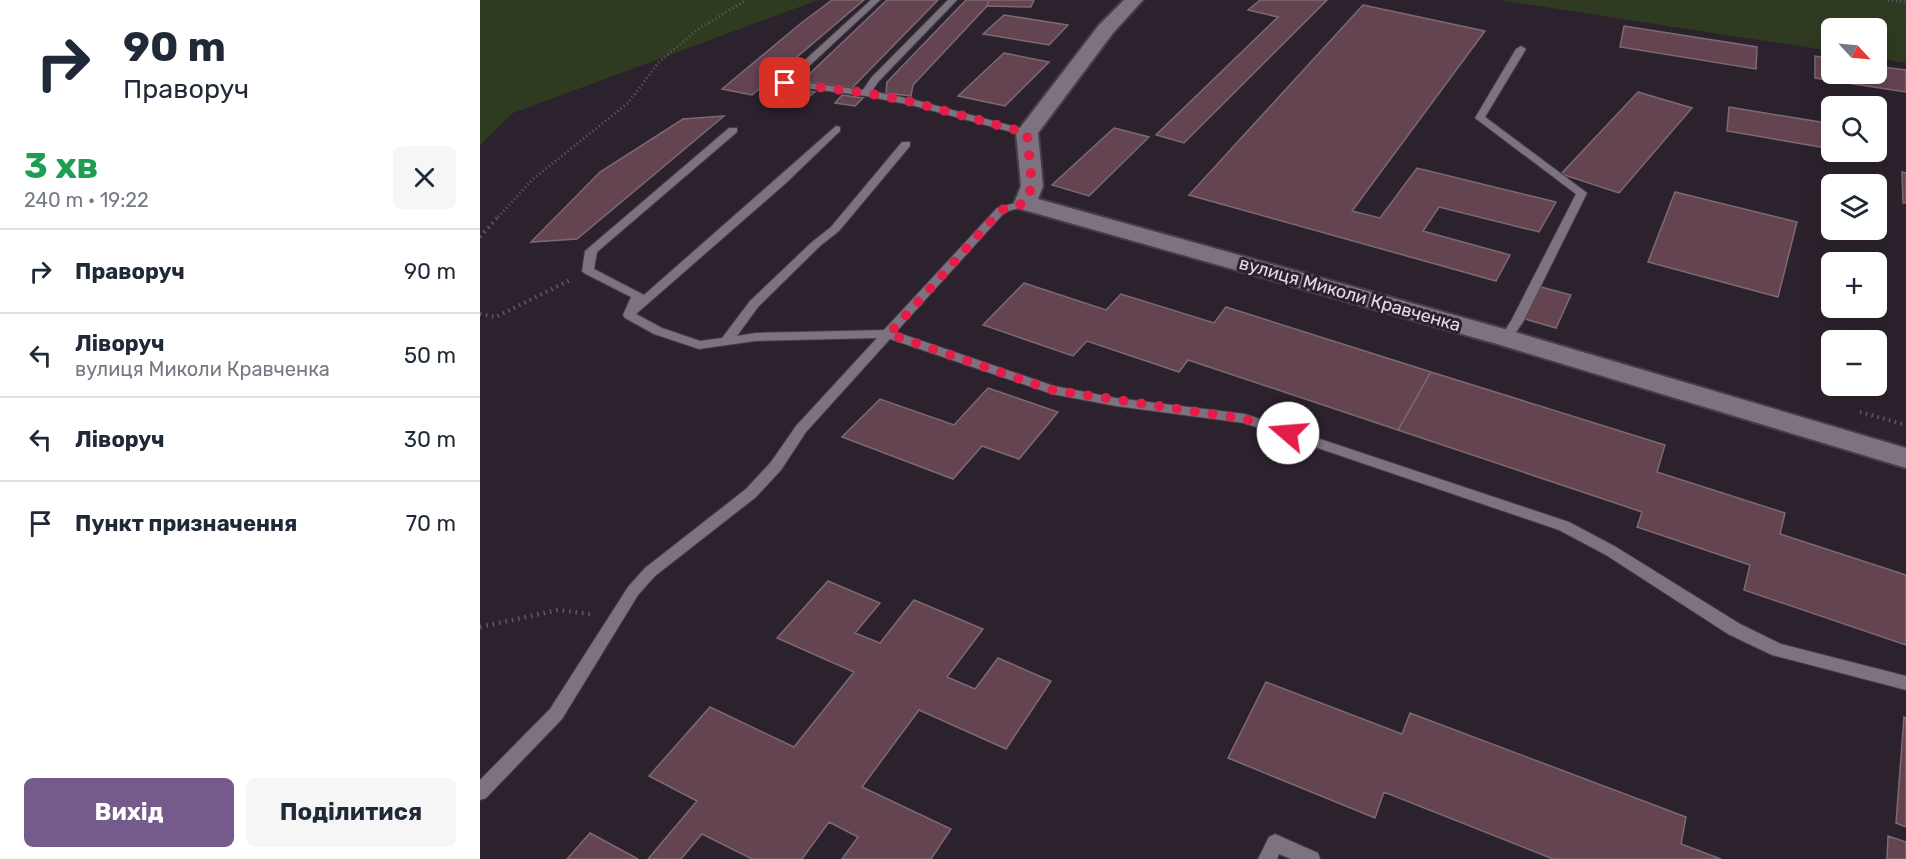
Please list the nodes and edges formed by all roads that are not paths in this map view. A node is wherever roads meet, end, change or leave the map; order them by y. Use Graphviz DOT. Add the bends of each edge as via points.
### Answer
graph roads {
  1 [pos="876,0"];
  2 [pos="953,0"];
  3 [pos="1134,0"];
  4 [pos="1521,49"];
  5 [pos="866,93"];
  6 [pos="836,129"];
  7 [pos="733,130"];
  8 [pos="1027,133"];
  9 [pos="906,144"];
  10 [pos="1025,203"];
  11 [pos="629,315"];
  12 [pos="889,334"];
  13 [pos="1506,338"];
  14 [pos="726,341"];
  15 [pos="1906,458"];
  16 [pos="1906,683"];
  17 [pos="480,792"];
  18 [pos="1267,859"];
  19 [pos="1311,859"];
  1 -- 5 [label="lane" via="785,83"];
  2 -- 5 [label="lane" via="874,80"];
  3 -- 8 [label="street" via="1106,29"];
  4 -- 13 [label="lane" via="1480,118 1582,192"];
  5 -- 8 [label="lane"];
  6 -- 11 [label="lane"];
  7 -- 11 [label="lane" via="591,250 588,271 638,296"];
  8 -- 10 [label="street" via="1032,186"];
  9 -- 14 [label="lane" via="870,191 754,304"];
  10 -- 12 [label="lane" via="1001,210"];
  10 -- 13 [label="street, вулиця Миколи Кравченка"];
  11 -- 14 [label="lane" via="658,331 699,345"];
  12 -- 14 [label="lane"];
  12 -- 16 [label="lane" via="1052,390 1245,419 1564,526 1734,629 1778,650"];
  12 -- 17 [label="lane" via="801,429 776,466 751,493 650,572 633,591 556,714"];
  13 -- 15 [label="street, вулиця Миколи Кравченка"];
  18 -- 19 [label="lane" via="1275,843"];
}
